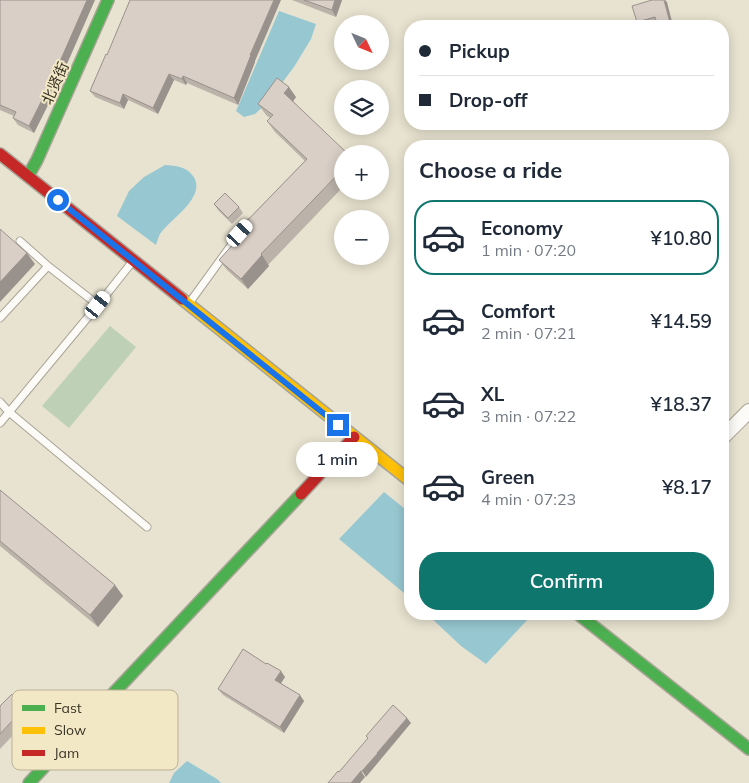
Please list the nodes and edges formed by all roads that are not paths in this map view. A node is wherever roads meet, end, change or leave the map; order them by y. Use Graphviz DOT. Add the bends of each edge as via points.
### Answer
graph roads {
  1 [pos="108,0"];
  2 [pos="0,154"];
  3 [pos="28,176"];
  4 [pos="253,219"];
  5 [pos="20,241"];
  6 [pos="134,261"];
  7 [pos="48,266"];
  8 [pos="98,305"];
  9 [pos="188,305"];
  10 [pos="0,318"];
  11 [pos="0,402"];
  12 [pos="749,411"];
  13 [pos="10,412"];
  14 [pos="0,423"];
  15 [pos="729,431"];
  16 [pos="354,437"];
  17 [pos="404,476"];
  18 [pos="147,527"];
  19 [pos="586,620"];
  20 [pos="116,690"];
  21 [pos="749,748"];
  22 [pos="41,770"];
  23 [pos="29,783"];
  1 -- 3 [label="main road, 北贤街"];
  2 -- 3 [label="main road"];
  3 -- 6 [label="main road"];
  4 -- 9 [label="lane"];
  5 -- 7 [label="lane"];
  6 -- 8 [label="lane"];
  6 -- 9 [label="main road"];
  7 -- 8 [label="lane"];
  7 -- 10 [label="lane"];
  8 -- 13 [label="lane"];
  9 -- 16 [label="main road"];
  11 -- 13 [label="lane"];
  12 -- 15 [label="street"];
  13 -- 14 [label="lane"];
  13 -- 18 [label="lane"];
  16 -- 17 [label="main road"];
  16 -- 20 [label="main road"];
  19 -- 21 [label="main road"];
  22 -- 23 [label="main road"];
}
